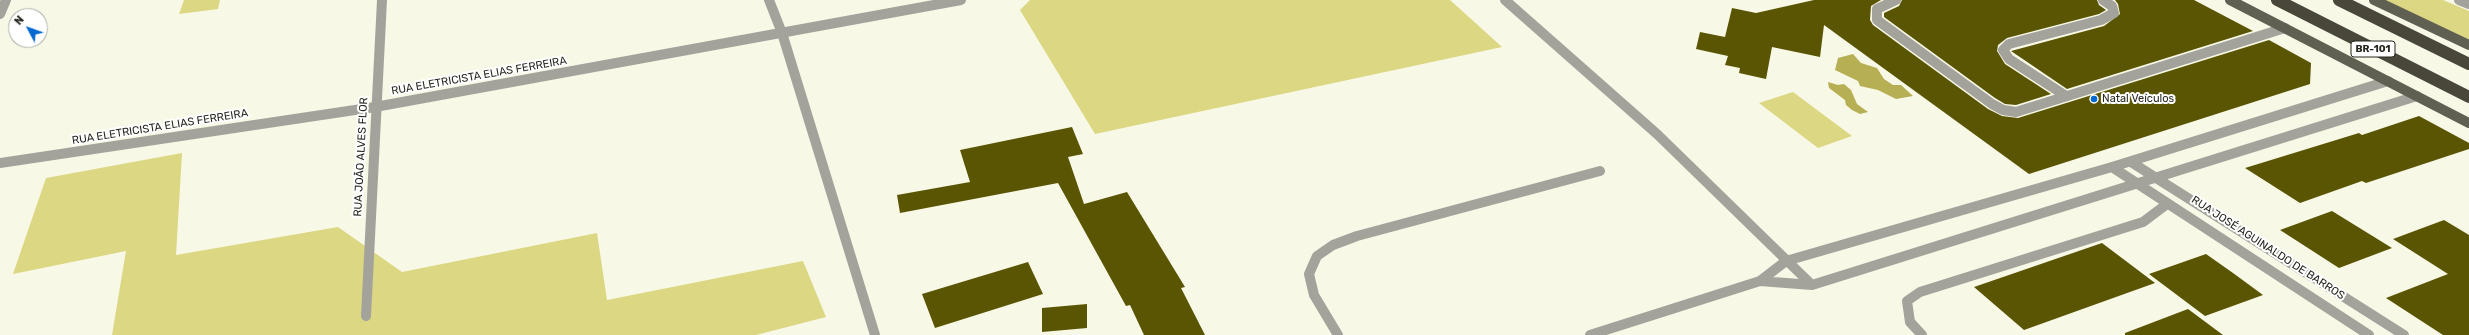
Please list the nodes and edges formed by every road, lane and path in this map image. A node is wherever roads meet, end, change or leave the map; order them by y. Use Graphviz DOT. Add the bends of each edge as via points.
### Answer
graph roads {
  1 [pos="6,0"];
  2 [pos="382,0"];
  3 [pos="769,0"];
  4 [pos="961,0"];
  5 [pos="1505,0"];
  6 [pos="1896,0"];
  7 [pos="2103,0"];
  8 [pos="2230,0"];
  9 [pos="2277,0"];
  10 [pos="2339,0"];
  11 [pos="2374,0"];
  12 [pos="2458,0"];
  13 [pos="2469,4"];
  14 [pos="0,14"];
  15 [pos="2285,28"];
  16 [pos="782,33"];
  17 [pos="2469,45"];
  18 [pos="2469,64"];
  19 [pos="2388,81"];
  20 [pos="2066,96"];
  21 [pos="2417,96"];
  22 [pos="2469,97"];
  23 [pos="375,107"];
  24 [pos="2469,123"];
  25 [pos="2131,162"];
  26 [pos="0,163"];
  27 [pos="2112,167"];
  28 [pos="1600,171"];
  29 [pos="2157,177"];
  30 [pos="2135,183"];
  31 [pos="2167,204"];
  32 [pos="1786,260"];
  33 [pos="1760,281"];
  34 [pos="1812,285"];
  35 [pos="366,316"];
  36 [pos="875,335"];
  37 [pos="1338,335"];
  38 [pos="1590,335"];
  39 [pos="1922,335"];
  40 [pos="2369,335"];
  41 [pos="2404,335"];
  1 -- 14 [label="street"];
  2 -- 23 [label="street, RUA JOÃO ALVES FLOR"];
  3 -- 16 [label="street"];
  4 -- 16 [label="street, RUA ELETRICISTA ELIAS FERREIRA"];
  5 -- 32 [label="street" via="1657,134"];
  6 -- 20 [label="street" via="1877,9 1877,20 2003,110 2016,112"];
  7 -- 20 [label="street" via="2112,6 2114,14 2101,20 2008,44 2003,50 2009,59"];
  8 -- 15 [label="main road"];
  9 -- 22 [label="highway, BR-101"];
  10 -- 18 [label="highway, BR-101"];
  11 -- 17 [label="main road"];
  12 -- 13 [label="street"];
  15 -- 19 [label="main road"];
  15 -- 20 [label="street"];
  16 -- 23 [label="street, RUA ELETRICISTA ELIAS FERREIRA"];
  16 -- 36 [label="street"];
  19 -- 21 [label="main road"];
  19 -- 25 [label="street"];
  21 -- 24 [label="main road"];
  21 -- 29 [label="street"];
  23 -- 26 [label="street, RUA ELETRICISTA ELIAS FERREIRA"];
  23 -- 35 [label="street, RUA JOÃO ALVES FLOR"];
  25 -- 27 [label="street"];
  25 -- 29 [label="street, RUA JOSÉ AGUINALDO DE BARROS"];
  27 -- 30 [label="street, RUA JOSÉ AGUINALDO DE BARROS"];
  27 -- 32 [label="street"];
  28 -- 37 [label="street" via="1357,236 1333,245 1317,256 1309,274 1314,295"];
  29 -- 30 [label="street"];
  29 -- 41 [label="street, RUA JOSÉ AGUINALDO DE BARROS"];
  30 -- 31 [label="street, RUA JOSÉ AGUINALDO DE BARROS"];
  30 -- 34 [label="street"];
  31 -- 39 [label="street" via="2143,222 1920,292 1906,301 1910,322"];
  31 -- 40 [label="street, RUA JOSÉ AGUINALDO DE BARROS"];
  32 -- 33 [label="street"];
  32 -- 34 [label="street"];
  33 -- 34 [label="street"];
  33 -- 38 [label="street"];
}
